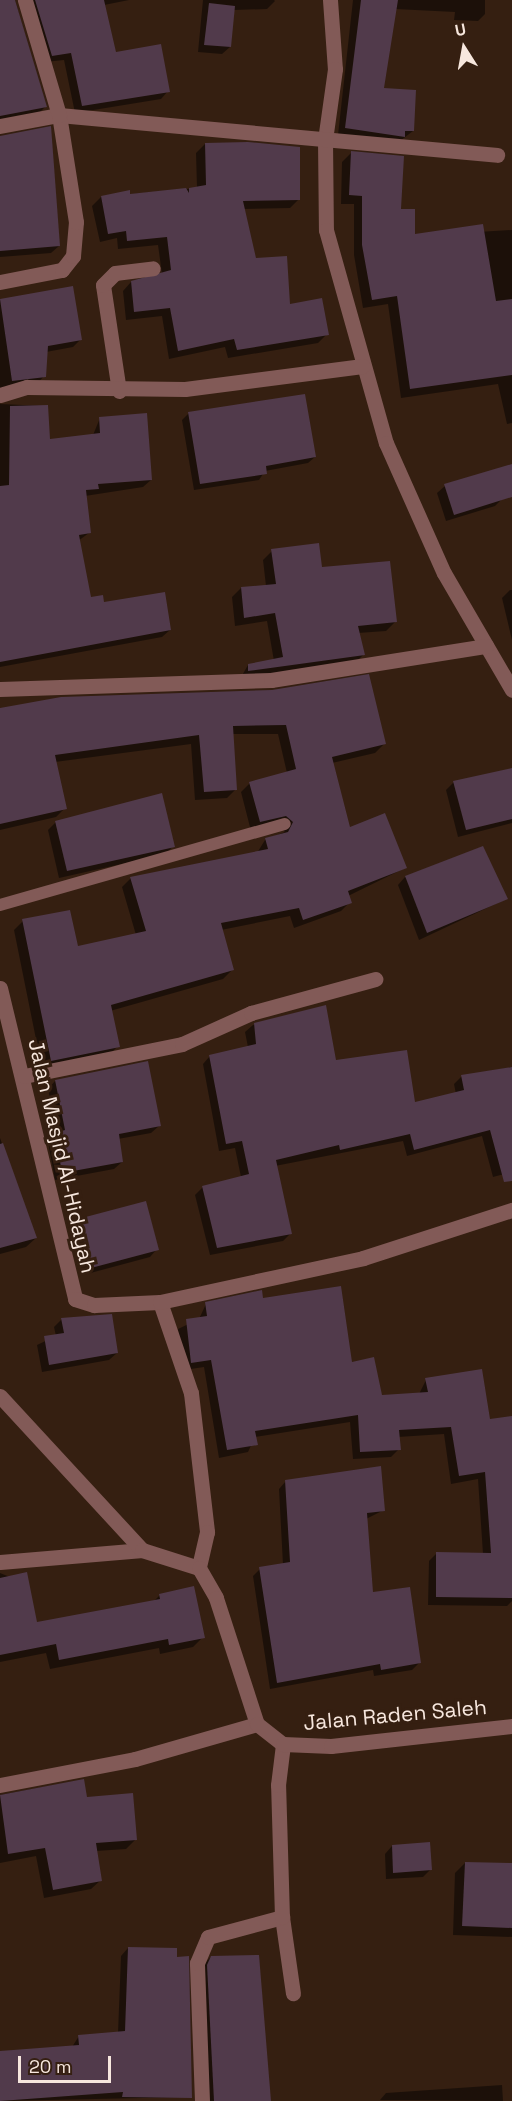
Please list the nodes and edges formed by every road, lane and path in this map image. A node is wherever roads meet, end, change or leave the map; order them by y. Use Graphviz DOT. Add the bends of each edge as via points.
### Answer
graph roads {
  1 [pos="25,0"];
  2 [pos="330,0"];
  3 [pos="59,115"];
  4 [pos="0,126"];
  5 [pos="325,140"];
  6 [pos="497,156"];
  7 [pos="153,268"];
  8 [pos="0,282"];
  9 [pos="363,366"];
  10 [pos="118,391"];
  11 [pos="0,395"];
  12 [pos="486,646"];
  13 [pos="505,660"];
  14 [pos="0,689"];
  15 [pos="512,690"];
  16 [pos="285,824"];
  17 [pos="0,905"];
  18 [pos="375,979"];
  19 [pos="0,988"];
  20 [pos="24,1076"];
  21 [pos="512,1210"];
  22 [pos="160,1302"];
  23 [pos="0,1396"];
  24 [pos="142,1550"];
  25 [pos="0,1562"];
  26 [pos="200,1568"];
  27 [pos="257,1724"];
  28 [pos="512,1726"];
  29 [pos="283,1744"];
  30 [pos="0,1785"];
  31 [pos="282,1917"];
  32 [pos="293,1993"];
  33 [pos="202,2101"];
  1 -- 3 [label="street"];
  2 -- 5 [label="street" via="334,69"];
  3 -- 4 [label="street"];
  3 -- 5 [label="street"];
  3 -- 8 [label="street" via="76,222 71,263 62,270"];
  5 -- 6 [label="street"];
  5 -- 9 [label="street" via="326,230"];
  7 -- 10 [label="street" via="115,273 103,285"];
  9 -- 10 [label="street" via="185,389"];
  9 -- 12 [label="street" via="386,443 444,573"];
  10 -- 11 [label="street" via="27,387"];
  12 -- 13 [label="street"];
  12 -- 14 [label="street" via="271,680"];
  13 -- 15 [label="street"];
  16 -- 17 [label="lane"];
  18 -- 20 [label="street" via="251,1013 182,1044"];
  19 -- 20 [label="street, Jalan Masjid Al-Hidayah"];
  20 -- 22 [label="street, Jalan Masjid Al-Hidayah" via="75,1299 94,1305"];
  21 -- 22 [label="street" via="363,1258"];
  22 -- 26 [label="street" via="191,1393 207,1532"];
  23 -- 24 [label="street"];
  24 -- 25 [label="street"];
  24 -- 26 [label="street"];
  26 -- 27 [label="street" via="216,1598"];
  27 -- 29 [label="street, Jalan Raden Saleh"];
  27 -- 30 [label="street" via="135,1759"];
  28 -- 29 [label="street, Jalan Raden Saleh" via="331,1746"];
  29 -- 31 [label="street" via="278,1785"];
  31 -- 32 [label="street"];
  31 -- 33 [label="street" via="208,1937 197,1964"];
}
